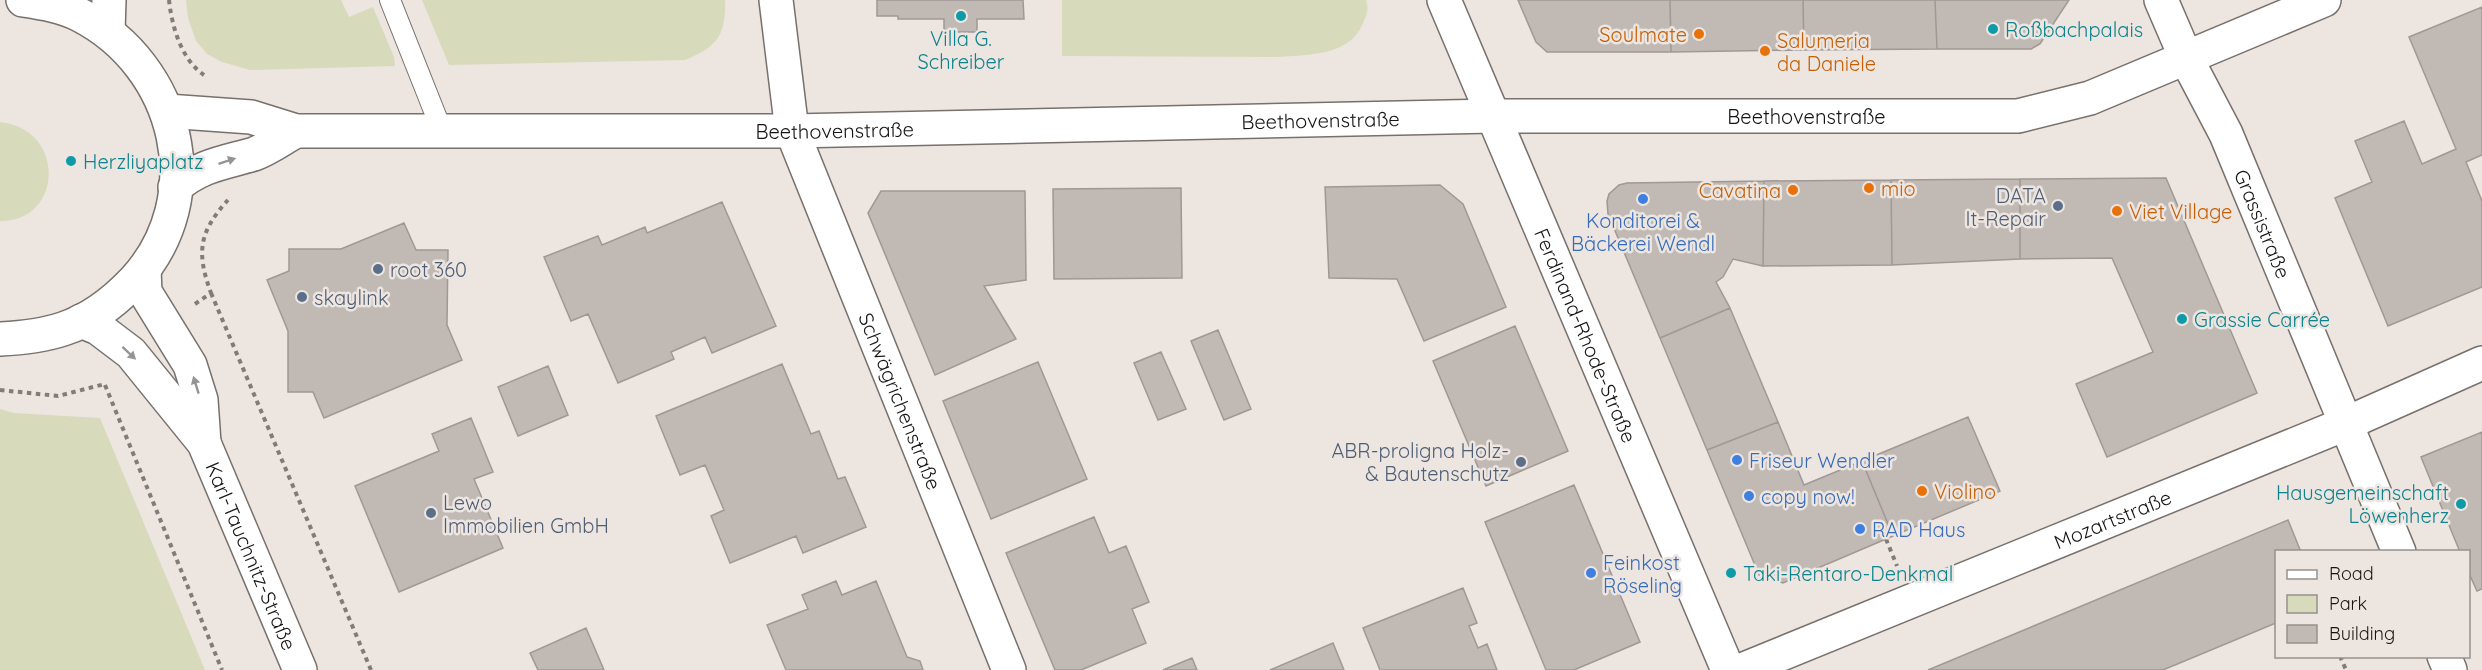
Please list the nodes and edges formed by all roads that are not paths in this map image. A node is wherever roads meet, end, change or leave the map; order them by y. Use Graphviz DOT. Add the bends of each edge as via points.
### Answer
graph roads {
  1 [pos="390,0"];
  2 [pos="776,0"];
  3 [pos="1444,0"];
  4 [pos="2162,0"];
  5 [pos="2324,0"];
  6 [pos="40,1"];
  7 [pos="108,16"];
  8 [pos="2186,58"];
  9 [pos="167,111"];
  10 [pos="1493,116"];
  11 [pos="296,131"];
  12 [pos="442,131"];
  13 [pos="792,131"];
  14 [pos="175,187"];
  15 [pos="144,270"];
  16 [pos="81,321"];
  17 [pos="0,339"];
  18 [pos="2482,363"];
  19 [pos="2345,424"];
  20 [pos="204,443"];
  21 [pos="2398,550"];
  22 [pos="300,670"];
  23 [pos="1009,670"];
  24 [pos="1728,670"];
  25 [pos="1742,670"];
  1 -- 12 [label="lane"];
  2 -- 13 [label="street, Schwägrichenstraße"];
  3 -- 10 [label="street, Ferdinand-Rhode-Straße"];
  4 -- 8 [label="street, Grassistraße"];
  5 -- 8 [label="street, Beethovenstraße"];
  6 -- 7 [label="street" via="79,14"];
  7 -- 9 [label="street" via="146,71"];
  8 -- 10 [label="street, Beethovenstraße" via="2090,98 2018,116"];
  8 -- 19 [label="street, Grassistraße" via="2226,134"];
  9 -- 11 [label="street, Beethovenstraße" via="251,117"];
  9 -- 14 [label="street" via="175,143"];
  10 -- 13 [label="street, Beethovenstraße"];
  10 -- 24 [label="street, Ferdinand-Rhode-Straße"];
  11 -- 12 [label="street, Beethovenstraße"];
  14 -- 11 [label="street, Beethovenstraße, one-way" via="192,173 256,153"];
  12 -- 13 [label="street, Beethovenstraße"];
  13 -- 23 [label="street, Schwägrichenstraße"];
  14 -- 15 [label="street" via="161,241"];
  15 -- 16 [label="street" via="121,294"];
  20 -- 15 [label="street, Karl-Tauchnitz-Straße, one-way" via="201,400 190,365 145,292"];
  16 -- 17 [label="street" via="32,337"];
  16 -- 20 [label="street, Karl-Tauchnitz-Straße, one-way" via="98,328 131,353"];
  18 -- 19 [label="street, Mozartstraße"];
  19 -- 21 [label="street, Grassistraße"];
  19 -- 25 [label="street, Mozartstraße"];
  20 -- 22 [label="street, Karl-Tauchnitz-Straße"];
}
